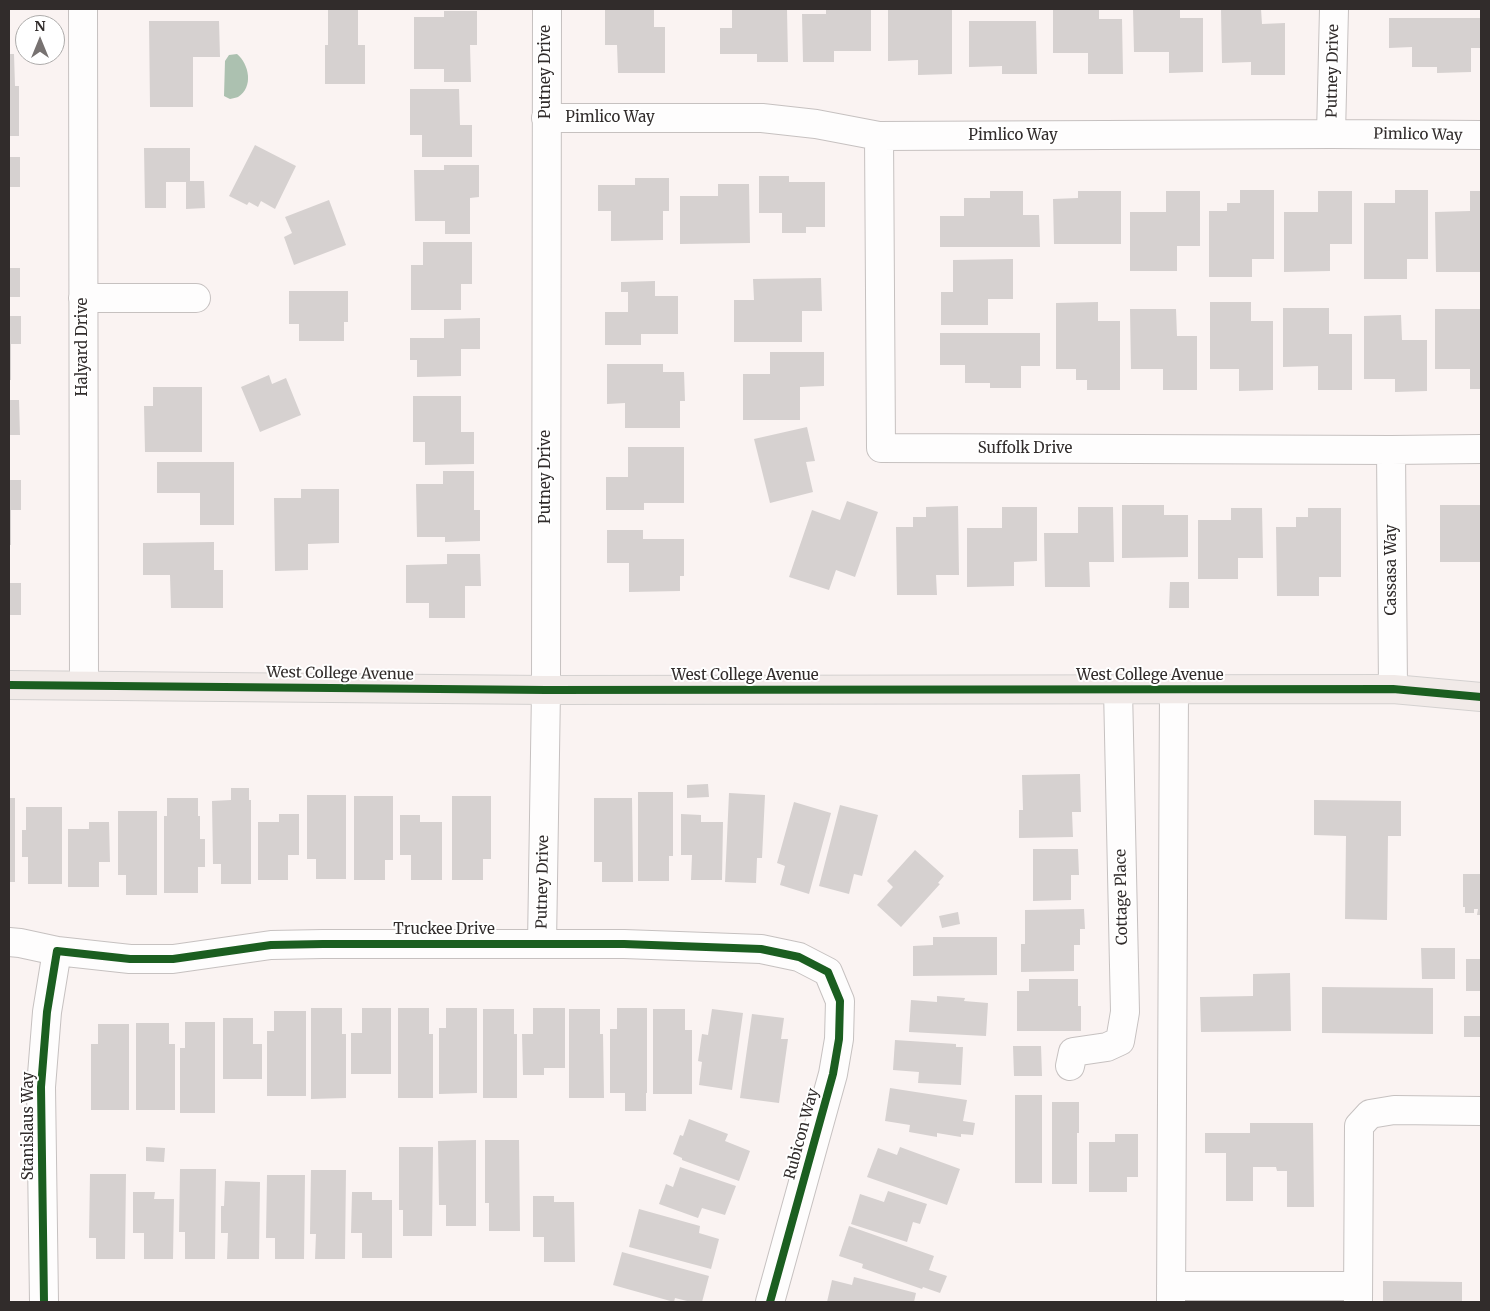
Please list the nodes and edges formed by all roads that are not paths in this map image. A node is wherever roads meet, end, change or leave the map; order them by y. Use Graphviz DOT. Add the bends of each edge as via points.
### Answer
graph roads {
  1 [pos="83,9"];
  2 [pos="546,9"];
  3 [pos="1334,9"];
  4 [pos="546,118"];
  5 [pos="1331,134"];
  6 [pos="1481,135"];
  7 [pos="879,136"];
  8 [pos="83,298"];
  9 [pos="196,298"];
  10 [pos="1481,449"];
  11 [pos="1391,450"];
  12 [pos="9,685"];
  13 [pos="84,685"];
  14 [pos="1118,689"];
  15 [pos="1174,689"];
  16 [pos="1393,689"];
  17 [pos="546,690"];
  18 [pos="1481,697"];
  19 [pos="9,942"];
  20 [pos="542,944"];
  21 [pos="57,951"];
  22 [pos="828,972"];
  23 [pos="1070,1066"];
  24 [pos="1481,1111"];
  25 [pos="1171,1294"];
  26 [pos="1358,1294"];
  27 [pos="44,1302"];
  28 [pos="770,1302"];
  1 -- 8 [label="street, Halyard Drive"];
  2 -- 4 [label="street, Putney Drive"];
  3 -- 5 [label="street, Putney Drive"];
  4 -- 7 [label="street, Pimlico Way" via="762,118"];
  4 -- 17 [label="street, Putney Drive"];
  5 -- 6 [label="street, Pimlico Way"];
  5 -- 7 [label="street, Pimlico Way"];
  7 -- 11 [label="street, Suffolk Drive" via="881,448"];
  8 -- 9 [label="street"];
  8 -- 13 [label="street, Halyard Drive"];
  10 -- 11 [label="street, Suffolk Drive"];
  11 -- 16 [label="street, Cassasa Way"];
  12 -- 13 [label="main road, West College Avenue"];
  13 -- 17 [label="main road, West College Avenue"];
  14 -- 15 [label="main road, West College Avenue"];
  14 -- 17 [label="main road, West College Avenue"];
  14 -- 23 [label="street, Cottage Place" via="1124,1012 1120,1041 1107,1047 1072,1052"];
  15 -- 16 [label="main road, West College Avenue"];
  15 -- 25 [label="street"];
  16 -- 18 [label="main road, West College Avenue"];
  17 -- 20 [label="street, Putney Drive"];
  19 -- 21 [label="street, Truckee Drive"];
  20 -- 21 [label="street, Truckee Drive" via="271,945 173,959 130,959"];
  20 -- 22 [label="street, Truckee Drive" via="761,949 799,957"];
  21 -- 27 [label="street, Stanislaus Way" via="41,1087"];
  22 -- 28 [label="street, Rubicon Way" via="840,1001 839,1038 833,1074"];
  24 -- 26 [label="street" via="1394,1110 1370,1114 1359,1126"];
  25 -- 26 [label="street"];
}
